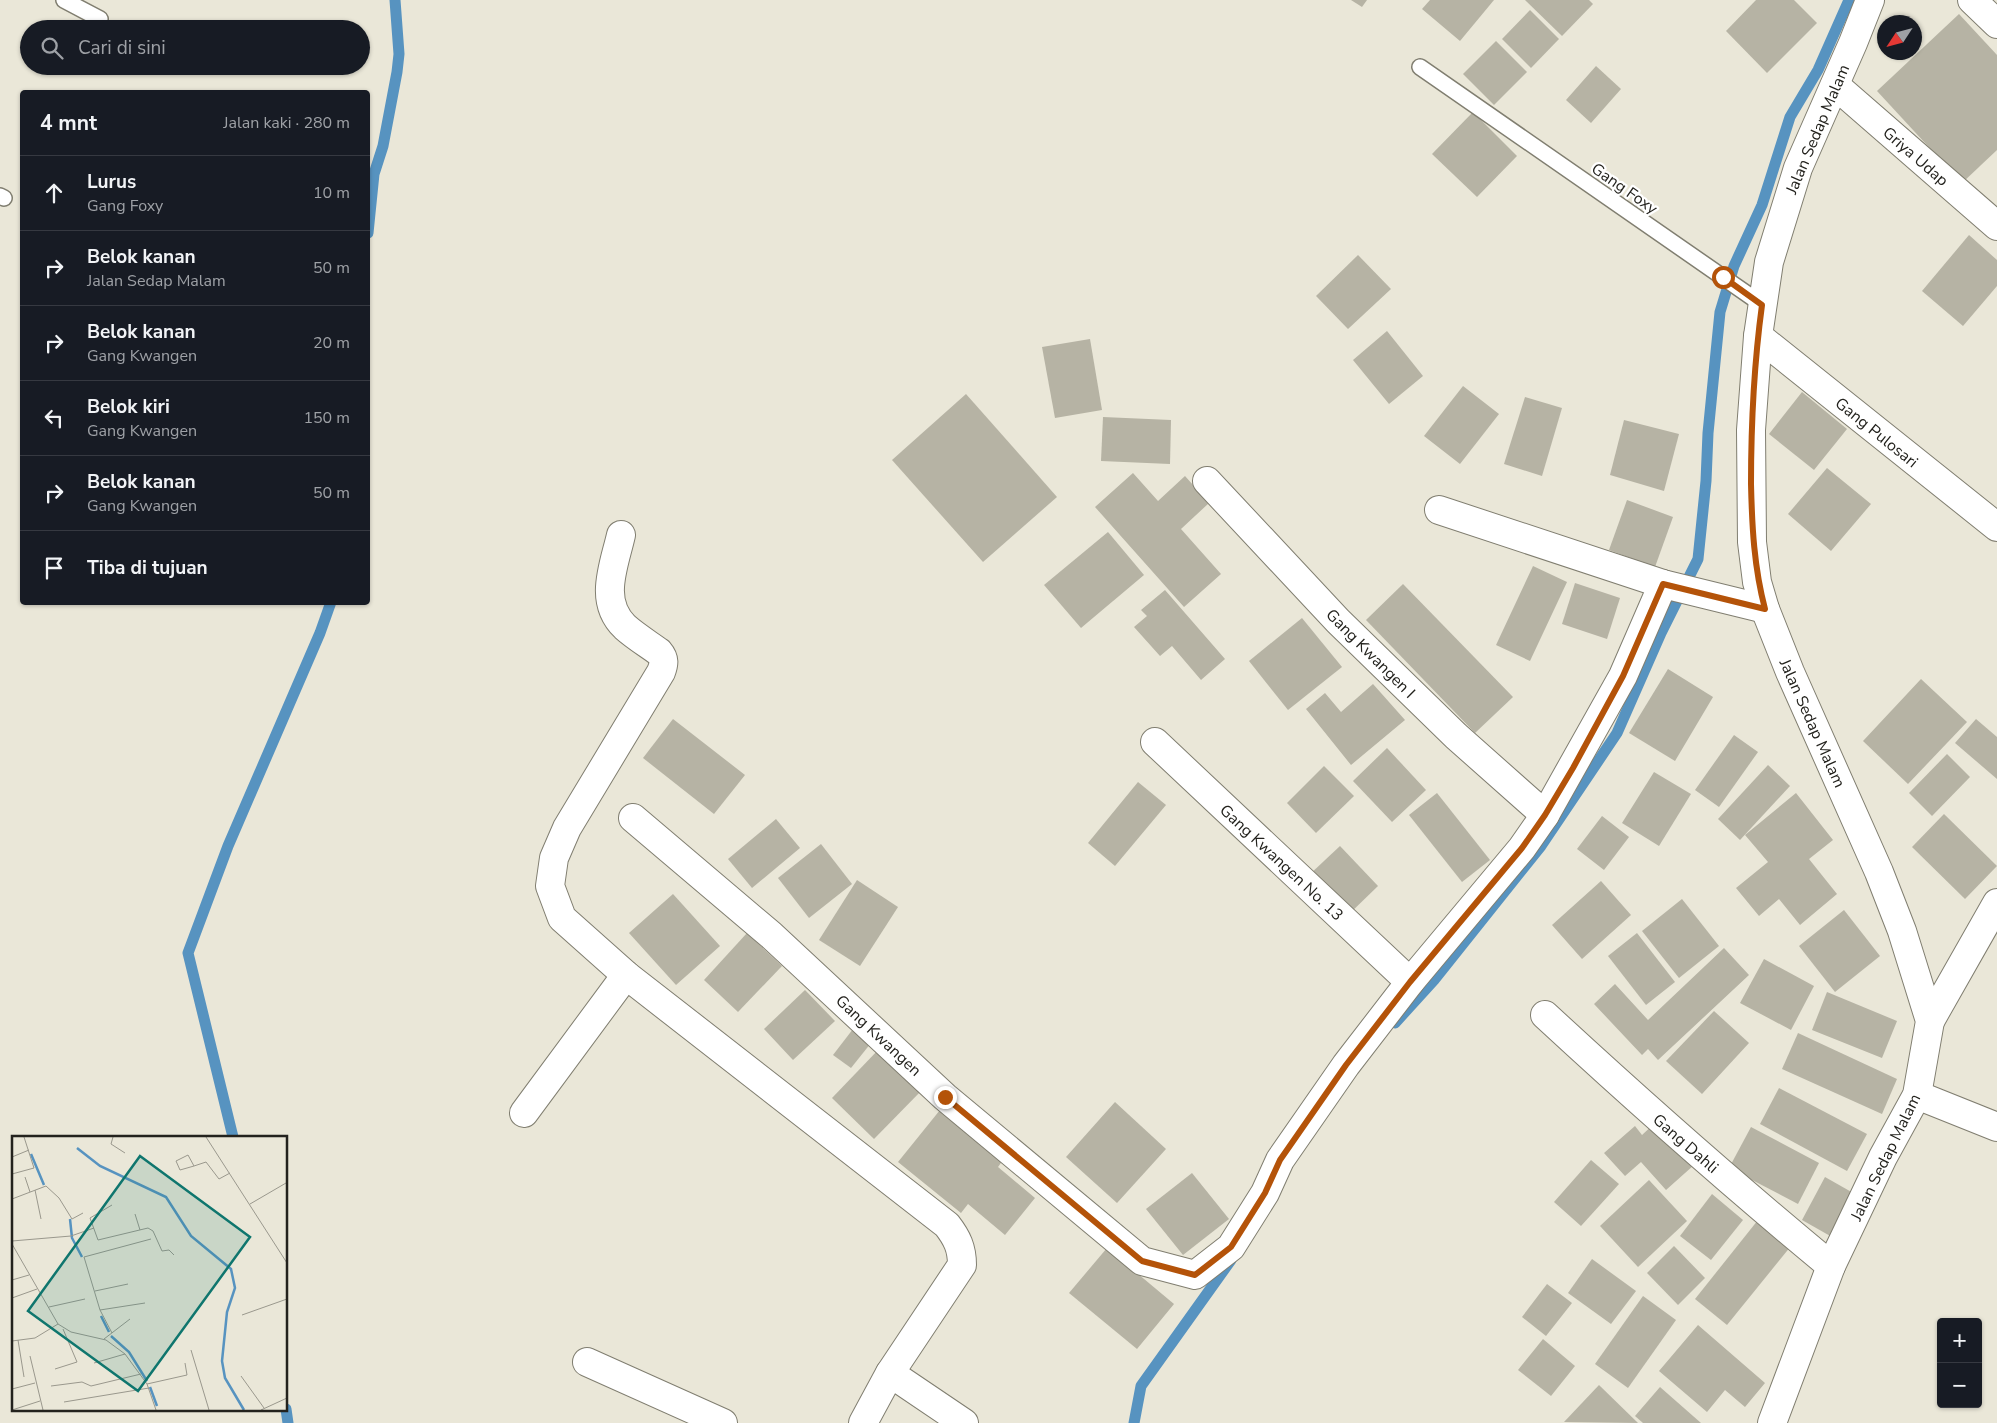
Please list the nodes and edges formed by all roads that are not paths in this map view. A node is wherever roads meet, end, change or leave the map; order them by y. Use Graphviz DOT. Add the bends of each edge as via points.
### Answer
graph roads {
  1 [pos="64,0"];
  2 [pos="1870,0"];
  3 [pos="1972,0"];
  4 [pos="100,19"];
  5 [pos="1997,24"];
  6 [pos="1420,68"];
  7 [pos="1835,85"];
  8 [pos="1997,226"];
  9 [pos="1762,305"];
  10 [pos="1758,336"];
  11 [pos="1207,481"];
  12 [pos="1439,510"];
  13 [pos="1997,528"];
  14 [pos="622,535"];
  15 [pos="1676,588"];
  16 [pos="1765,609"];
  17 [pos="1155,742"];
  18 [pos="1545,815"];
  19 [pos="633,818"];
  20 [pos="1997,903"];
  21 [pos="626,975"];
  22 [pos="1410,982"];
  23 [pos="1545,1015"];
  24 [pos="1930,1021"];
  25 [pos="1918,1095"];
  26 [pos="524,1113"];
  27 [pos="1997,1127"];
  28 [pos="1831,1266"];
  29 [pos="587,1362"];
  30 [pos="890,1374"];
  31 [pos="723,1423"];
  32 [pos="863,1423"];
  33 [pos="964,1423"];
  34 [pos="1772,1423"];
  1 -- 4 [label="lane"];
  2 -- 7 [label="street, Jalan Sedap Malam"];
  3 -- 5 [label="street"];
  6 -- 9 [label="lane, Gang Foxy"];
  7 -- 8 [label="street, Griya Udap"];
  7 -- 9 [label="street, Jalan Sedap Malam" via="1798,168 1769,262"];
  9 -- 10 [label="street, Jalan Sedap Malam"];
  10 -- 13 [label="street, Gang Pulosari"];
  10 -- 16 [label="street, Jalan Sedap Malam" via="1751,430 1752,542"];
  11 -- 18 [label="street, Gang Kwangen I" via="1365,648 1456,736"];
  12 -- 15 [label="street"];
  14 -- 21 [label="street" via="608,592 610,604 624,626 659,652 664,664 567,828 554,858 550,886 562,918"];
  15 -- 16 [label="street"];
  15 -- 18 [label="street, Gang Kwangen"];
  16 -- 24 [label="street, Jalan Sedap Malam" via="1879,872 1902,931"];
  17 -- 22 [label="street, Gang Kwangen No. 13"];
  18 -- 22 [label="street, Gang Kwangen" via="1522,848"];
  19 -- 22 [label="street, Gang Kwangen" via="771,935 945,1097 1142,1261 1195,1275 1231,1247 1265,1193 1280,1160 1346,1065"];
  20 -- 24 [label="street"];
  21 -- 26 [label="street"];
  21 -- 30 [label="street" via="947,1225 957,1238 962,1265"];
  23 -- 28 [label="street, Gang Dahli" via="1637,1101"];
  24 -- 25 [label="street, Jalan Sedap Malam"];
  25 -- 27 [label="street"];
  25 -- 28 [label="street, Jalan Sedap Malam" via="1883,1157"];
  28 -- 34 [label="street, Jalan Sedap Malam"];
  29 -- 31 [label="street"];
  30 -- 32 [label="street"];
  30 -- 33 [label="street"];
}
